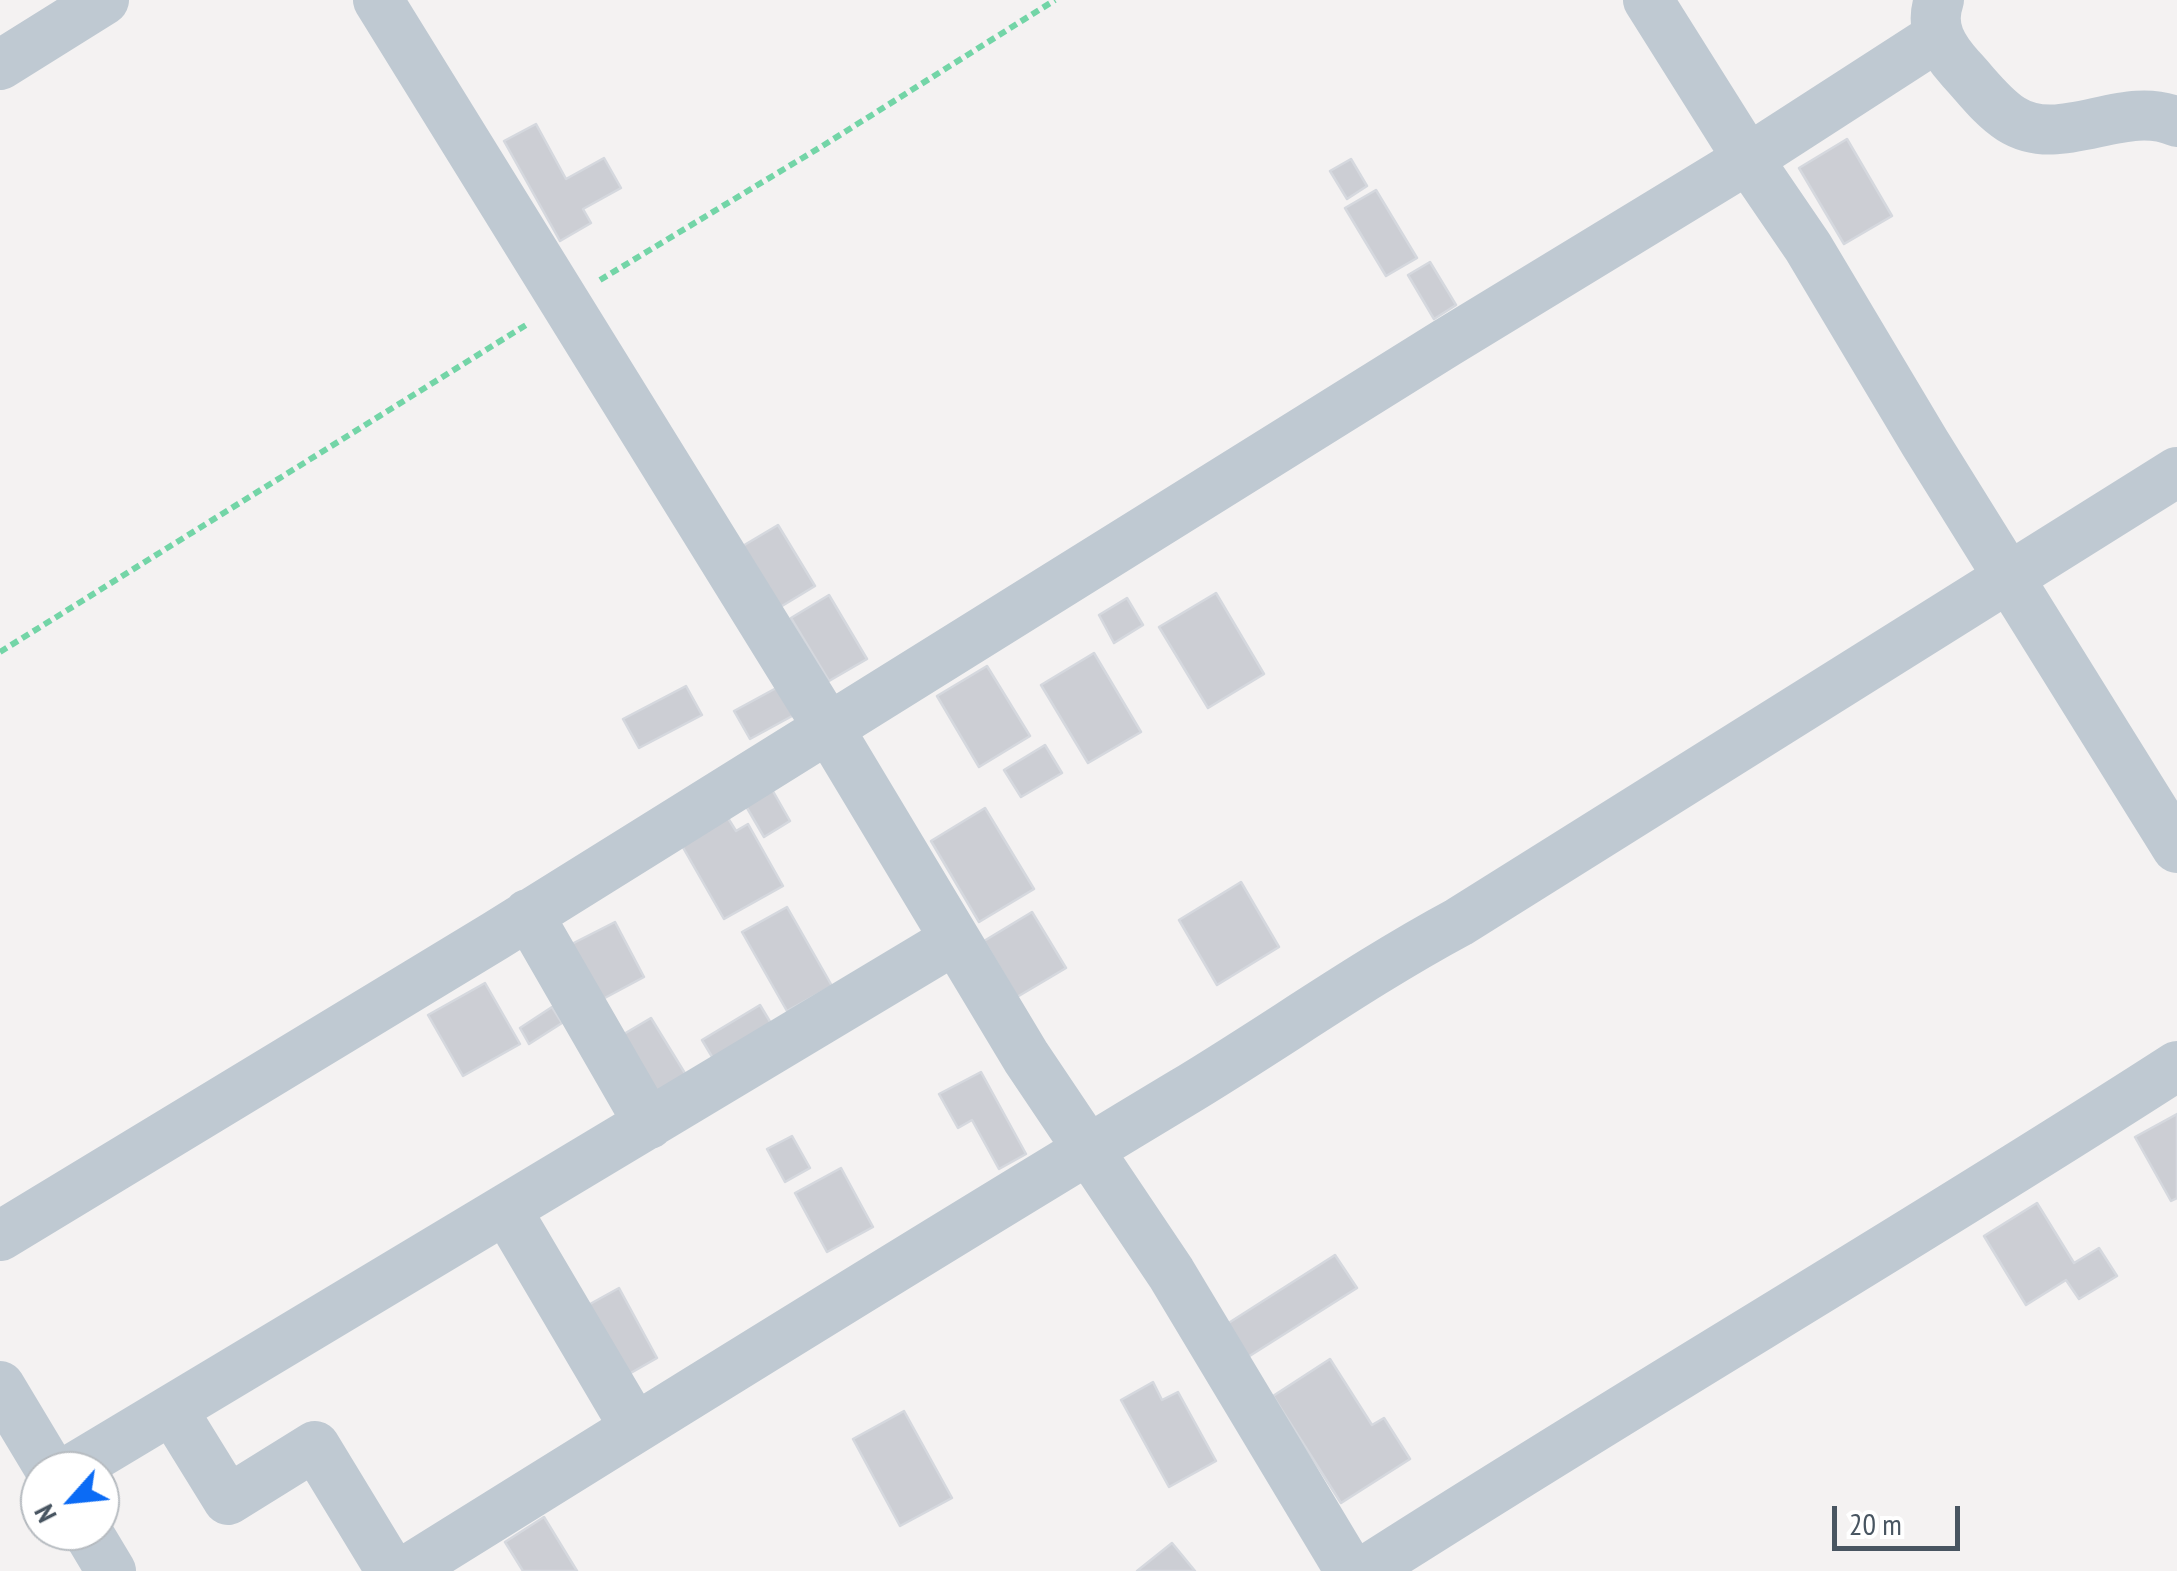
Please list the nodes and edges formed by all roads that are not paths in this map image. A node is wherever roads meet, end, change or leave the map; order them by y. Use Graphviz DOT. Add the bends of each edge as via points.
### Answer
graph roads {
  1 [pos="104,0"];
  2 [pos="378,0"];
  3 [pos="1648,0"];
  4 [pos="1938,19"];
  5 [pos="0,65"];
  6 [pos="2177,122"];
  7 [pos="1748,159"];
  8 [pos="2177,472"];
  9 [pos="2011,577"];
  10 [pos="829,728"];
  11 [pos="2177,848"];
  12 [pos="528,914"];
  13 [pos="954,940"];
  14 [pos="2177,1066"];
  15 [pos="649,1124"];
  16 [pos="1088,1150"];
  17 [pos="507,1211"];
  18 [pos="0,1236"];
  19 [pos="0,1386"];
  20 [pos="173,1411"];
  21 [pos="635,1428"];
  22 [pos="39,1451"];
  23 [pos="104,1451"];
  24 [pos="392,1571"];
  25 [pos="406,1571"];
  26 [pos="1350,1571"];
  27 [pos="1364,1571"];
  1 -- 5 [label="street"];
  2 -- 10 [label="street"];
  3 -- 7 [label="street"];
  4 -- 6 [label="street" via="1951,58 1991,103 2028,128 2095,124 2120,115"];
  4 -- 7 [label="street"];
  7 -- 9 [label="street"];
  7 -- 10 [label="street"];
  8 -- 9 [label="street"];
  9 -- 11 [label="street"];
  9 -- 16 [label="street"];
  10 -- 12 [label="street"];
  10 -- 13 [label="street"];
  12 -- 15 [label="street"];
  12 -- 18 [label="street"];
  13 -- 15 [label="street"];
  13 -- 16 [label="street"];
  14 -- 27 [label="street"];
  15 -- 17 [label="street"];
  16 -- 21 [label="street"];
  16 -- 26 [label="street" via="1171,1273"];
  17 -- 20 [label="street"];
  17 -- 21 [label="street"];
  19 -- 22 [label="street"];
  20 -- 23 [label="street"];
  20 -- 24 [label="street" via="228,1500 315,1446"];
  21 -- 25 [label="street"];
}
